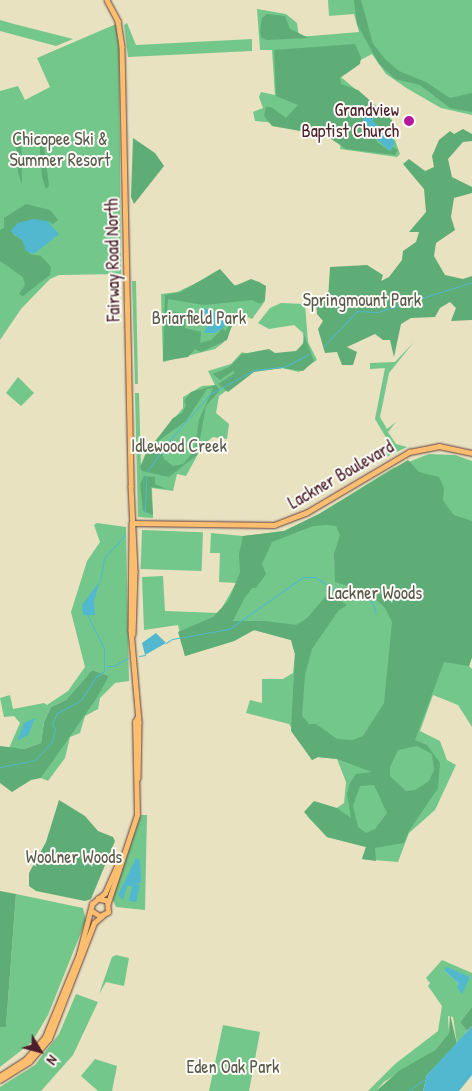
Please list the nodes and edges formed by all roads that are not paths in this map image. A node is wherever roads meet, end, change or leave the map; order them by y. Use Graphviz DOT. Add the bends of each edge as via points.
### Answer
graph roads {
  1 [pos="107,0"];
  2 [pos="472,453"];
  3 [pos="132,522"];
  4 [pos="145,523"];
  5 [pos="134,536"];
  6 [pos="133,634"];
  7 [pos="121,857"];
  8 [pos="98,899"];
  9 [pos="108,903"];
  10 [pos="92,911"];
  11 [pos="102,916"];
  12 [pos="0,1076"];
  13 [pos="0,1080"];
  1 -- 3 [label="main road, Fairway Road North" via="118,21 122,47"];
  2 -- 4 [label="main road, Lackner Boulevard" via="439,446 409,452 306,513 274,525"];
  3 -- 4 [label="main road, Lackner Boulevard"];
  3 -- 5 [label="main road, Fairway Road North"];
  3 -- 6 [label="main road, Fairway Road North"];
  4 -- 5 [label="main road"];
  5 -- 6 [label="main road, Fairway Road North"];
  6 -- 7 [label="main road, Fairway Road North" via="137,815"];
  7 -- 8 [label="main road, Fairway Road North" via="105,893"];
  7 -- 9 [label="main road, Fairway Road North"];
  8 -- 9 [label="main road"];
  8 -- 10 [label="main road" via="92,904"];
  9 -- 11 [label="main road" via="108,912"];
  10 -- 11 [label="main road"];
  10 -- 12 [label="main road" via="79,954 45,1037 26,1059"];
  11 -- 13 [label="main road" via="94,924 49,1039 29,1062"];
}
